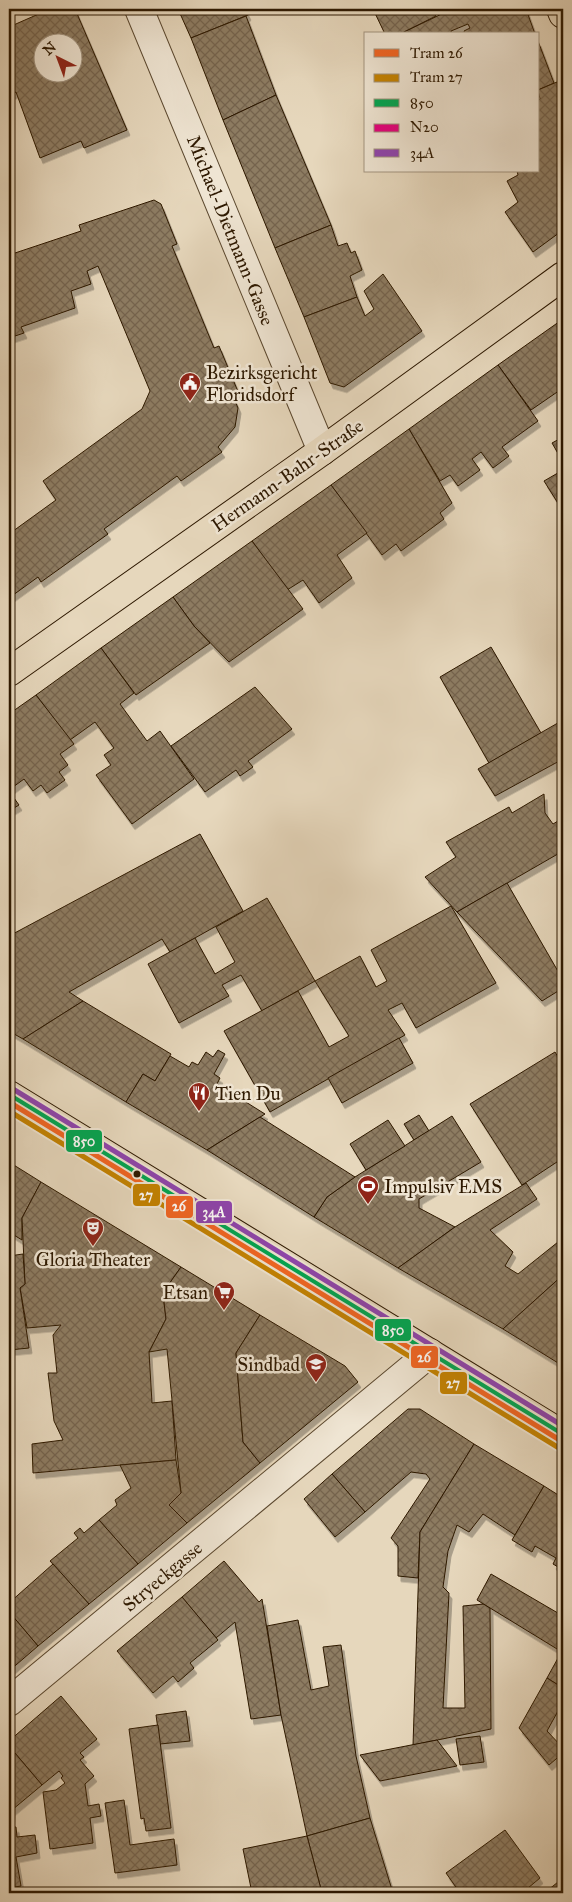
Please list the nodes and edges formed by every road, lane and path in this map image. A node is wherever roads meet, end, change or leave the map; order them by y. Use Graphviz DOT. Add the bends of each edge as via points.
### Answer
graph roads {
  1 [pos="140,9"];
  2 [pos="561,9"];
  3 [pos="563,14"];
  4 [pos="563,276"];
  5 [pos="322,451"];
  6 [pos="9,672"];
  7 [pos="9,1095"];
  8 [pos="430,1353"];
  9 [pos="563,1435"];
  10 [pos="9,1702"];
  1 -- 5 [label="street, Michael-Dietmann-Gasse"];
  2 -- 3 [label="main road"];
  4 -- 5 [label="main road, Hermann-Bahr-Straße"];
  5 -- 6 [label="main road, Hermann-Bahr-Straße"];
  7 -- 8 [label="main road"];
  8 -- 9 [label="main road"];
  8 -- 10 [label="street, Stryeckgasse"];
}
